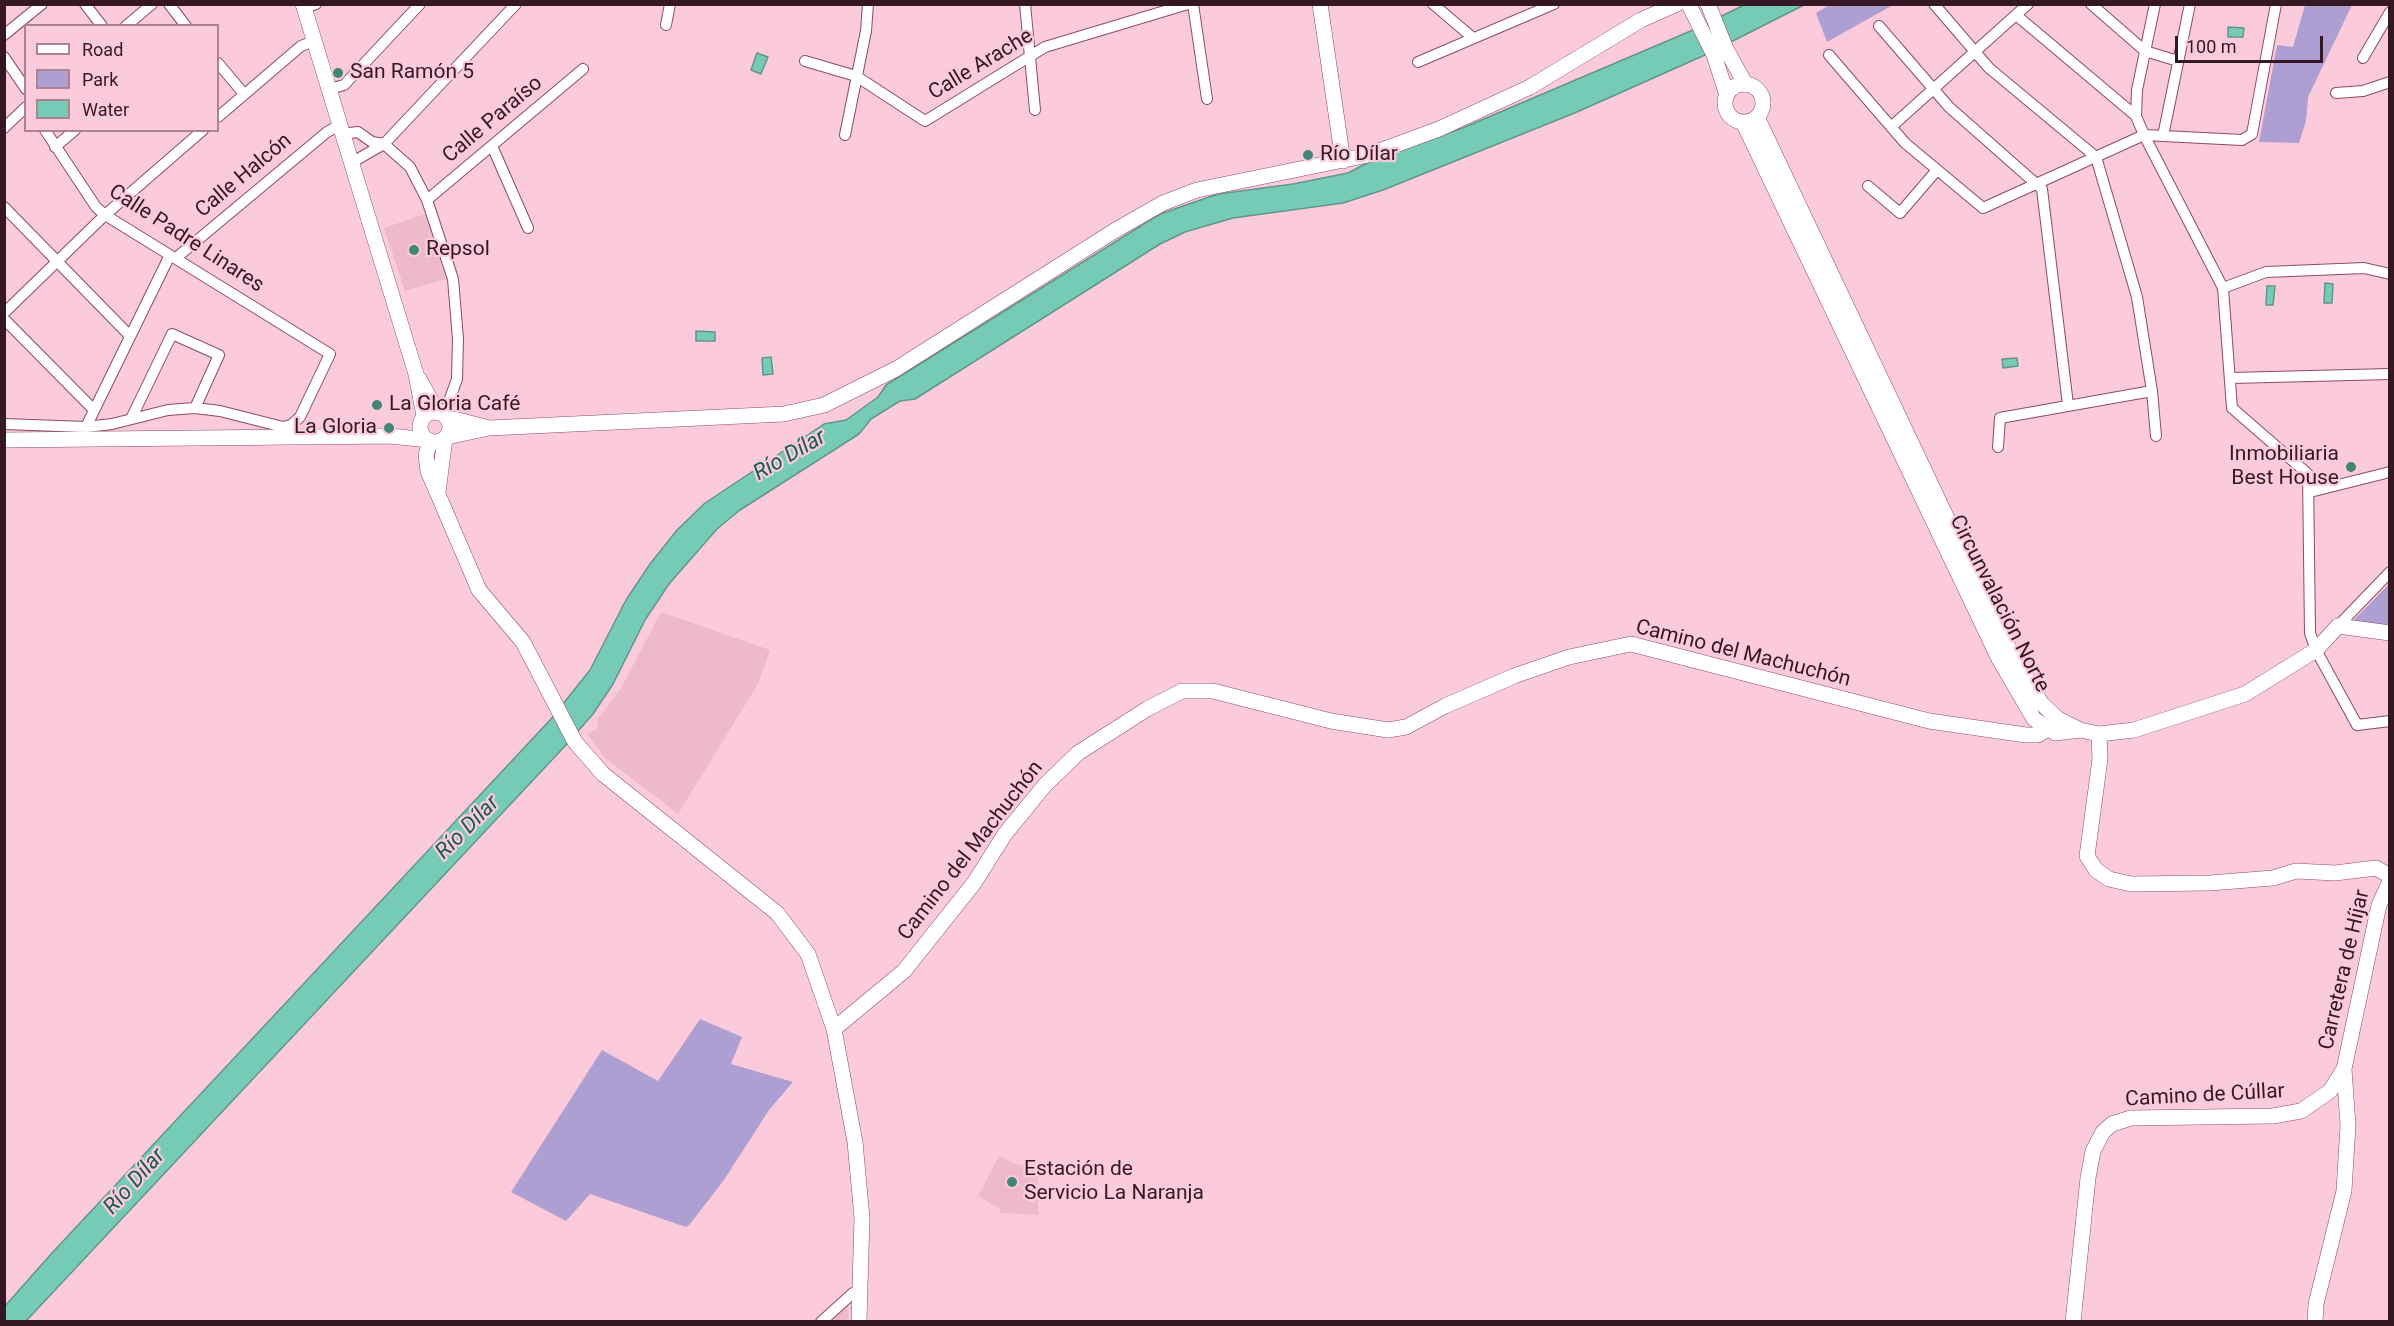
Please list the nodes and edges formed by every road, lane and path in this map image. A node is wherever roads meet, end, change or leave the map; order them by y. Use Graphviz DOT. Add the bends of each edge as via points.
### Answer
graph roads {
  1 [pos="42,4"];
  2 [pos="85,4"];
  3 [pos="152,4"];
  4 [pos="169,4"];
  5 [pos="420,4"];
  6 [pos="516,4"];
  7 [pos="670,4"];
  8 [pos="868,4"];
  9 [pos="1025,4"];
  10 [pos="1188,4"];
  11 [pos="1193,4"];
  12 [pos="1320,4"];
  13 [pos="1433,4"];
  14 [pos="1554,4"];
  15 [pos="1658,4"];
  16 [pos="1677,4"];
  17 [pos="1695,4"];
  18 [pos="1935,4"];
  19 [pos="2028,4"];
  20 [pos="2091,4"];
  21 [pos="2155,4"];
  22 [pos="2190,4"];
  23 [pos="2276,4"];
  24 [pos="1688,5"];
  25 [pos="308,6"];
  26 [pos="2390,12"];
  27 [pos="2016,15"];
  28 [pos="1707,16"];
  29 [pos="1641,20"];
  30 [pos="100,24"];
  31 [pos="128,24"];
  32 [pos="184,24"];
  33 [pos="666,25"];
  34 [pos="1879,26"];
  35 [pos="4,35"];
  36 [pos="1473,38"];
  37 [pos="314,41"];
  38 [pos="2145,51"];
  39 [pos="1720,52"];
  40 [pos="1975,52"];
  41 [pos="1829,55"];
  42 [pos="1030,56"];
  43 [pos="4,57"];
  44 [pos="2363,58"];
  45 [pos="2178,61"];
  46 [pos="805,62"];
  47 [pos="1418,62"];
  48 [pos="219,64"];
  49 [pos="583,69"];
  50 [pos="856,76"];
  51 [pos="2390,82"];
  52 [pos="1746,85"];
  53 [pos="24,86"];
  54 [pos="329,89"];
  55 [pos="1934,89"];
  56 [pos="2336,93"];
  57 [pos="244,94"];
  58 [pos="1727,95"];
  59 [pos="1207,99"];
  60 [pos="24,110"];
  61 [pos="1035,110"];
  62 [pos="219,116"];
  63 [pos="2136,116"];
  64 [pos="1750,119"];
  65 [pos="1891,127"];
  66 [pos="4,128"];
  67 [pos="341,130"];
  68 [pos="46,132"];
  69 [pos="73,132"];
  70 [pos="200,132"];
  71 [pos="845,135"];
  72 [pos="2144,135"];
  73 [pos="2163,136"];
  74 [pos="384,144"];
  75 [pos="492,146"];
  76 [pos="55,147"];
  77 [pos="2096,157"];
  78 [pos="1343,162"];
  79 [pos="351,163"];
  80 [pos="1937,170"];
  81 [pos="2038,183"];
  82 [pos="1868,186"];
  83 [pos="427,200"];
  84 [pos="4,207"];
  85 [pos="105,215"];
  86 [pos="528,228"];
  87 [pos="173,257"];
  88 [pos="58,262"];
  89 [pos="2390,274"];
  90 [pos="2223,288"];
  91 [pos="4,314"];
  92 [pos="4,319"];
  93 [pos="130,336"];
  94 [pos="2390,374"];
  95 [pos="2231,378"];
  96 [pos="2152,392"];
  97 [pos="2068,405"];
  98 [pos="195,408"];
  99 [pos="94,410"];
  100 [pos="435,417"];
  101 [pos="131,419"];
  102 [pos="4,424"];
  103 [pos="86,427"];
  104 [pos="489,428"];
  105 [pos="391,436"];
  106 [pos="2156,436"];
  107 [pos="446,437"];
  108 [pos="4,440"];
  109 [pos="429,441"];
  110 [pos="1998,447"];
  111 [pos="2390,472"];
  112 [pos="2310,492"];
  113 [pos="437,495"];
  114 [pos="2390,572"];
  115 [pos="2338,626"];
  116 [pos="2390,633"];
  117 [pos="2316,650"];
  118 [pos="2041,703"];
  119 [pos="2390,722"];
  120 [pos="2046,730"];
  121 [pos="2080,730"];
  122 [pos="2099,734"];
  123 [pos="2390,876"];
  124 [pos="2390,881"];
  125 [pos="834,1029"];
  126 [pos="2344,1069"];
  127 [pos="860,1293"];
  128 [pos="821,1322"];
  129 [pos="859,1322"];
  130 [pos="2073,1322"];
  131 [pos="2315,1322"];
  1 -- 35 [label="street"];
  2 -- 30 [label="street"];
  3 -- 31 [label="street"];
  4 -- 32 [label="street"];
  5 -- 54 [label="street" via="344,85"];
  6 -- 74 [label="street"];
  7 -- 33 [label="street"];
  8 -- 50 [label="street"];
  9 -- 42 [label="street"];
  10 -- 42 [label="street, Calle Arache" via="1045,47"];
  11 -- 59 [label="street"];
  12 -- 78 [label="street"];
  13 -- 36 [label="street"];
  14 -- 36 [label="street"];
  15 -- 29 [label="street"];
  16 -- 29 [label="street"];
  17 -- 24 [label="street"];
  18 -- 40 [label="street"];
  19 -- 27 [label="street"];
  20 -- 38 [label="street"];
  21 -- 38 [label="street"];
  22 -- 45 [label="street"];
  23 -- 73 [label="street" via="2252,135 2242,140"];
  24 -- 28 [label="street"];
  25 -- 37 [label="street"];
  26 -- 44 [label="street"];
  27 -- 40 [label="street"];
  27 -- 63 [label="street"];
  28 -- 39 [label="street"];
  29 -- 78 [label="street" via="1530,87 1467,118"];
  34 -- 55 [label="street"];
  36 -- 47 [label="street"];
  37 -- 54 [label="street"];
  37 -- 57 [label="street" via="301,46"];
  38 -- 45 [label="street"];
  38 -- 63 [label="street"];
  39 -- 52 [label="street"];
  39 -- 58 [label="street"];
  40 -- 55 [label="street"];
  40 -- 77 [label="street"];
  41 -- 65 [label="street"];
  42 -- 50 [label="street, Calle Arache" via="925,122"];
  42 -- 61 [label="street"];
  43 -- 53 [label="street"];
  45 -- 73 [label="street"];
  46 -- 50 [label="street, Calle Arache"];
  48 -- 57 [label="street"];
  49 -- 75 [label="street, Calle Paraíso"];
  50 -- 71 [label="street"];
  51 -- 56 [label="street" via="2364,92"];
  52 -- 58 [label="street" via="1735,87"];
  52 -- 64 [label="street" via="1758,91 1762,99 1762,109"];
  54 -- 67 [label="street"];
  55 -- 65 [label="street"];
  55 -- 81 [label="street" via="1949,107"];
  57 -- 62 [label="street"];
  58 -- 64 [label="street" via="1725,107 1732,118"];
  60 -- 66 [label="street"];
  63 -- 72 [label="street"];
  64 -- 118 [label="street, Circunvalación Norte" via="1989,609"];
  64 -- 120 [label="street, Circunvalación Norte" via="1999,659 2034,719"];
  65 -- 80 [label="street"];
  67 -- 74 [label="street" via="358,132 372,142"];
  67 -- 79 [label="street"];
  67 -- 87 [label="street, Calle Halcón" via="327,132"];
  68 -- 76 [label="street, Calle Padre Linares"];
  69 -- 76 [label="street"];
  70 -- 85 [label="street"];
  72 -- 73 [label="street"];
  72 -- 77 [label="street"];
  72 -- 90 [label="street"];
  74 -- 79 [label="street"];
  74 -- 83 [label="street" via="410,167"];
  75 -- 83 [label="street, Calle Paraíso"];
  75 -- 86 [label="street"];
  76 -- 85 [label="street, Calle Padre Linares"];
  77 -- 81 [label="street"];
  77 -- 96 [label="street" via="2137,297"];
  78 -- 104 [label="street" via="1216,186 1163,203 896,369 824,405 784,414"];
  79 -- 100 [label="street" via="416,374"];
  80 -- 81 [label="street" via="1983,208"];
  80 -- 82 [label="street" via="1900,213"];
  81 -- 97 [label="street" via="2042,189"];
  83 -- 100 [label="street" via="453,279 458,339 458,379"];
  84 -- 88 [label="street"];
  85 -- 87 [label="street, Calle Padre Linares"];
  85 -- 88 [label="street"];
  87 -- 93 [label="street"];
  87 -- 98 [label="street, Calle Padre Linares" via="330,354 296,422 284,427"];
  88 -- 91 [label="street"];
  88 -- 93 [label="street"];
  89 -- 90 [label="street" via="2364,268 2266,272"];
  90 -- 95 [label="street"];
  92 -- 99 [label="street"];
  93 -- 99 [label="street"];
  94 -- 95 [label="street"];
  95 -- 112 [label="street" via="2232,408 2308,474"];
  96 -- 97 [label="street"];
  96 -- 106 [label="street"];
  97 -- 110 [label="street" via="2000,418"];
  98 -- 101 [label="street"];
  98 -- 101 [label="street" via="219,355 172,334"];
  99 -- 103 [label="street"];
  100 -- 104 [label="street"];
  100 -- 105 [label="street"];
  100 -- 107 [label="street" via="450,427"];
  100 -- 109 [label="street" via="421,434"];
  101 -- 103 [label="street"];
  102 -- 103 [label="street"];
  104 -- 107 [label="street"];
  105 -- 108 [label="street"];
  105 -- 109 [label="street"];
  105 -- 113 [label="street" via="412,449 417,467"];
  107 -- 109 [label="street"];
  107 -- 113 [label="street"];
  109 -- 113 [label="street" via="428,471"];
  111 -- 112 [label="street"];
  112 -- 117 [label="street" via="2310,633"];
  113 -- 125 [label="street" via="479,590 523,642 575,742 603,774 777,913 808,954"];
  114 -- 115 [label="street"];
  115 -- 116 [label="street"];
  115 -- 117 [label="street"];
  117 -- 119 [label="street" via="2357,725"];
  117 -- 122 [label="street" via="2245,694 2134,730"];
  118 -- 120 [label="street" via="2048,722"];
  118 -- 121 [label="street, Circunvalación Norte" via="2058,719"];
  120 -- 121 [label="street"];
  120 -- 125 [label="street, Camino del Machuchón" via="2026,735 1929,721 1631,644 1569,657 1525,672 1406,727 1388,730 1330,721 1213,691 1182,691 1078,753 1045,785 1005,834 974,884 904,971"];
  121 -- 122 [label="street"];
  122 -- 123 [label="street" via="2100,759 2087,856 2096,870 2109,879 2131,884 2210,883 2273,878 2296,871 2335,873 2376,868"];
  124 -- 126 [label="street, Carretera de Híjar" via="2379,905"];
  125 -- 127 [label="street" via="861,1196"];
  126 -- 130 [label="street, Camino de Cúllar" via="2330,1091 2301,1111 2273,1116 2131,1118 2112,1124 2103,1132 2093,1151 2088,1178"];
  126 -- 131 [label="street" via="2348,1125 2344,1191"];
  127 -- 128 [label="street" via="853,1293"];
  127 -- 129 [label="street"];
}
